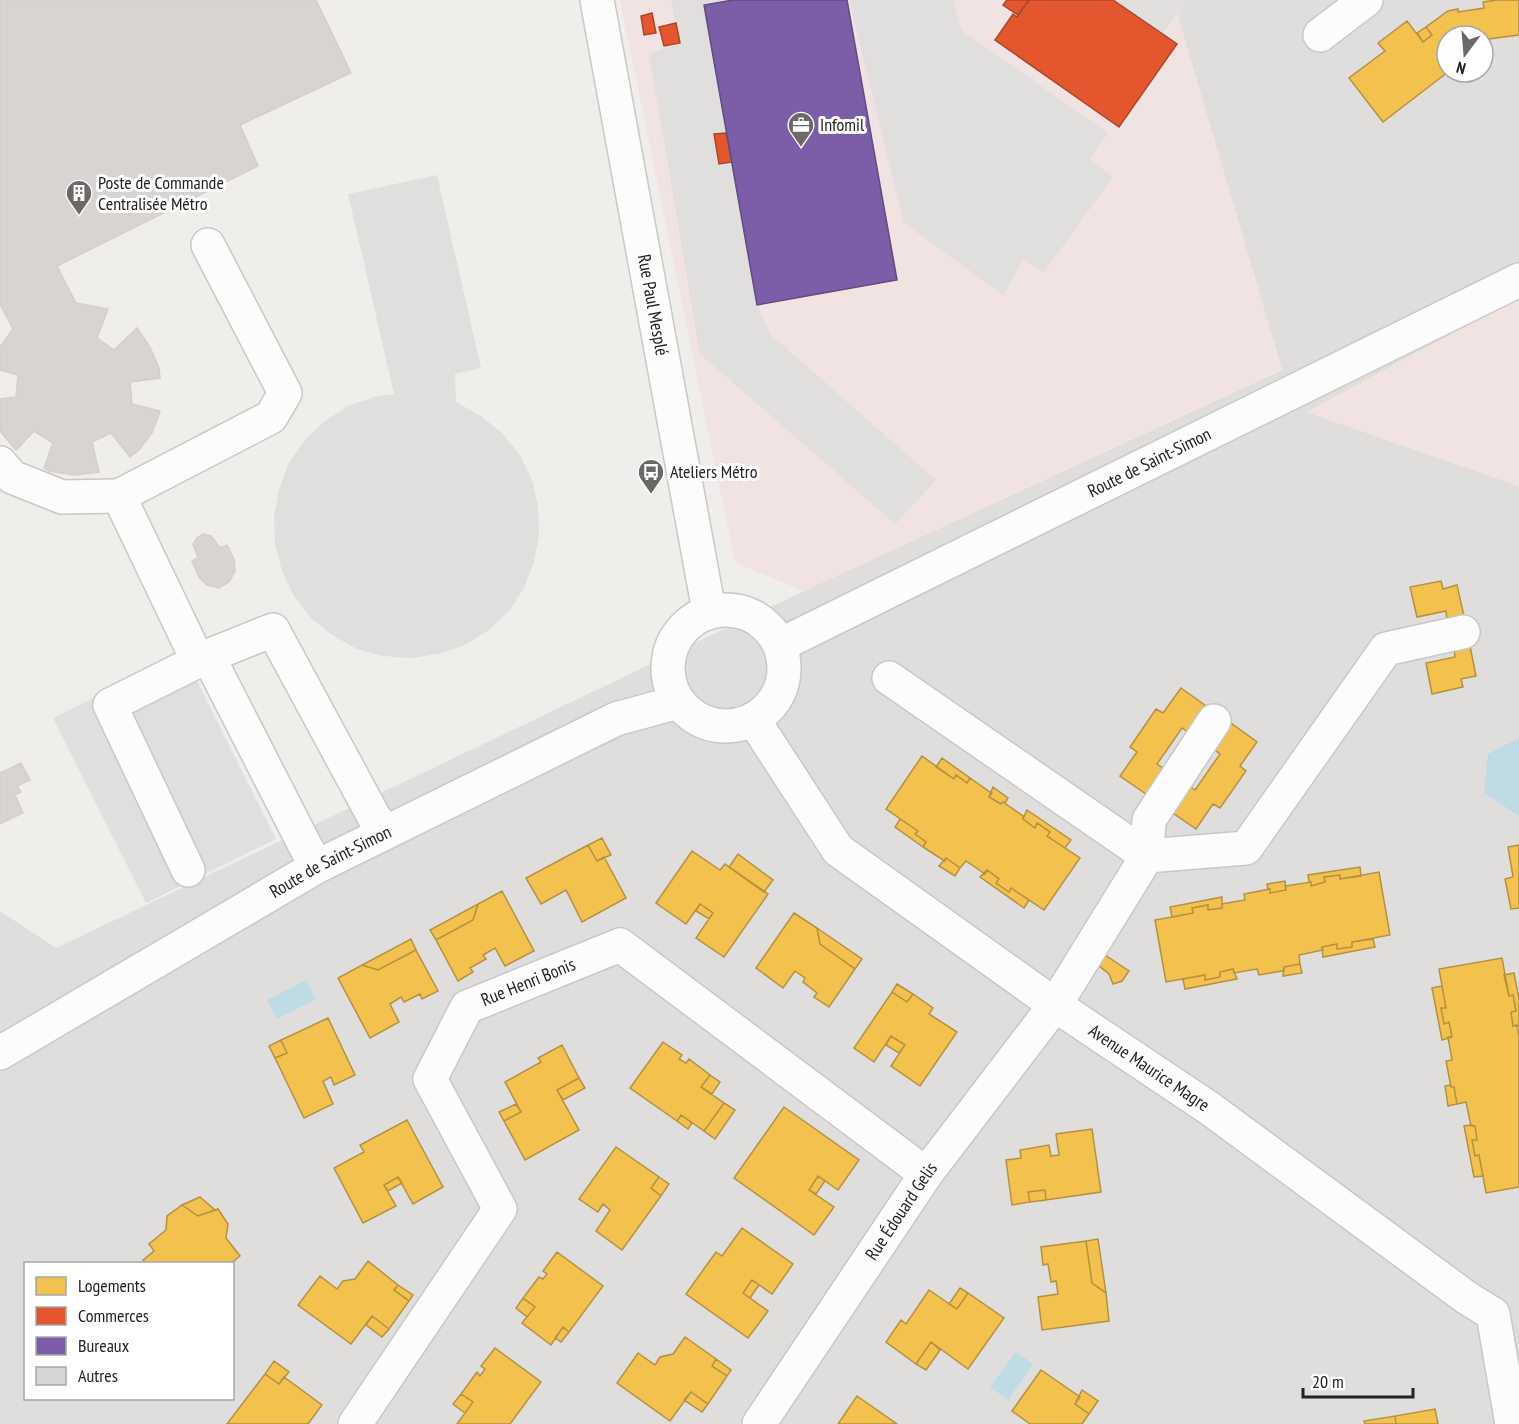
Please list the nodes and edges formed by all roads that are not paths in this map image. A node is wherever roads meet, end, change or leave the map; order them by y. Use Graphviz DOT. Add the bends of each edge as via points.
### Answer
graph roads {
  1 [pos="597,0"];
  2 [pos="1366,0"];
  3 [pos="1320,35"];
  4 [pos="208,245"];
  5 [pos="1519,280"];
  6 [pos="0,463"];
  7 [pos="119,496"];
  8 [pos="710,611"];
  9 [pos="1463,632"];
  10 [pos="780,645"];
  11 [pos="203,659"];
  12 [pos="889,678"];
  13 [pos="678,702"];
  14 [pos="753,719"];
  15 [pos="1214,721"];
  16 [pos="385,832"];
  17 [pos="1147,856"];
  18 [pos="316,867"];
  19 [pos="188,870"];
  20 [pos="1055,1005"];
  21 [pos="0,1053"];
  22 [pos="926,1174"];
  23 [pos="1506,1312"];
  24 [pos="355,1424"];
  25 [pos="759,1424"];
  26 [pos="1512,1424"];
  1 -- 8 [label="street, Rue Paul Mesplé"];
  2 -- 3 [label="street"];
  4 -- 7 [label="street" via="285,393 271,417"];
  5 -- 10 [label="street, Route de Saint-Simon"];
  6 -- 7 [label="street" via="12,477 63,497"];
  7 -- 11 [label="street"];
  8 -- 10 [label="street" via="722,609 751,615 768,628"];
  8 -- 13 [label="street" via="691,620 669,652 668,679"];
  9 -- 17 [label="street" via="1386,649 1246,848"];
  10 -- 14 [label="street" via="782,683 772,704"];
  11 -- 16 [label="street" via="273,630"];
  11 -- 18 [label="street"];
  11 -- 19 [label="street" via="110,705"];
  12 -- 17 [label="street"];
  13 -- 14 [label="street" via="692,716 719,726 739,725"];
  13 -- 16 [label="street, Route de Saint-Simon" via="616,719"];
  14 -- 20 [label="street, Avenue Maurice Magre" via="838,850"];
  15 -- 17 [label="street" via="1149,820"];
  16 -- 18 [label="street, Route de Saint-Simon"];
  17 -- 20 [label="street, Rue Édouard Gelis"];
  18 -- 21 [label="street, Route de Saint-Simon"];
  20 -- 22 [label="street, Rue Édouard Gelis"];
  20 -- 23 [label="street, Avenue Maurice Magre" via="1209,1108 1467,1298"];
  22 -- 24 [label="street, Rue Henri Bonis" via="620,945 467,1007 430,1079 500,1209"];
  22 -- 25 [label="street, Rue Édouard Gelis"];
  23 -- 26 [label="street, Avenue Maurice Magre"];
}
